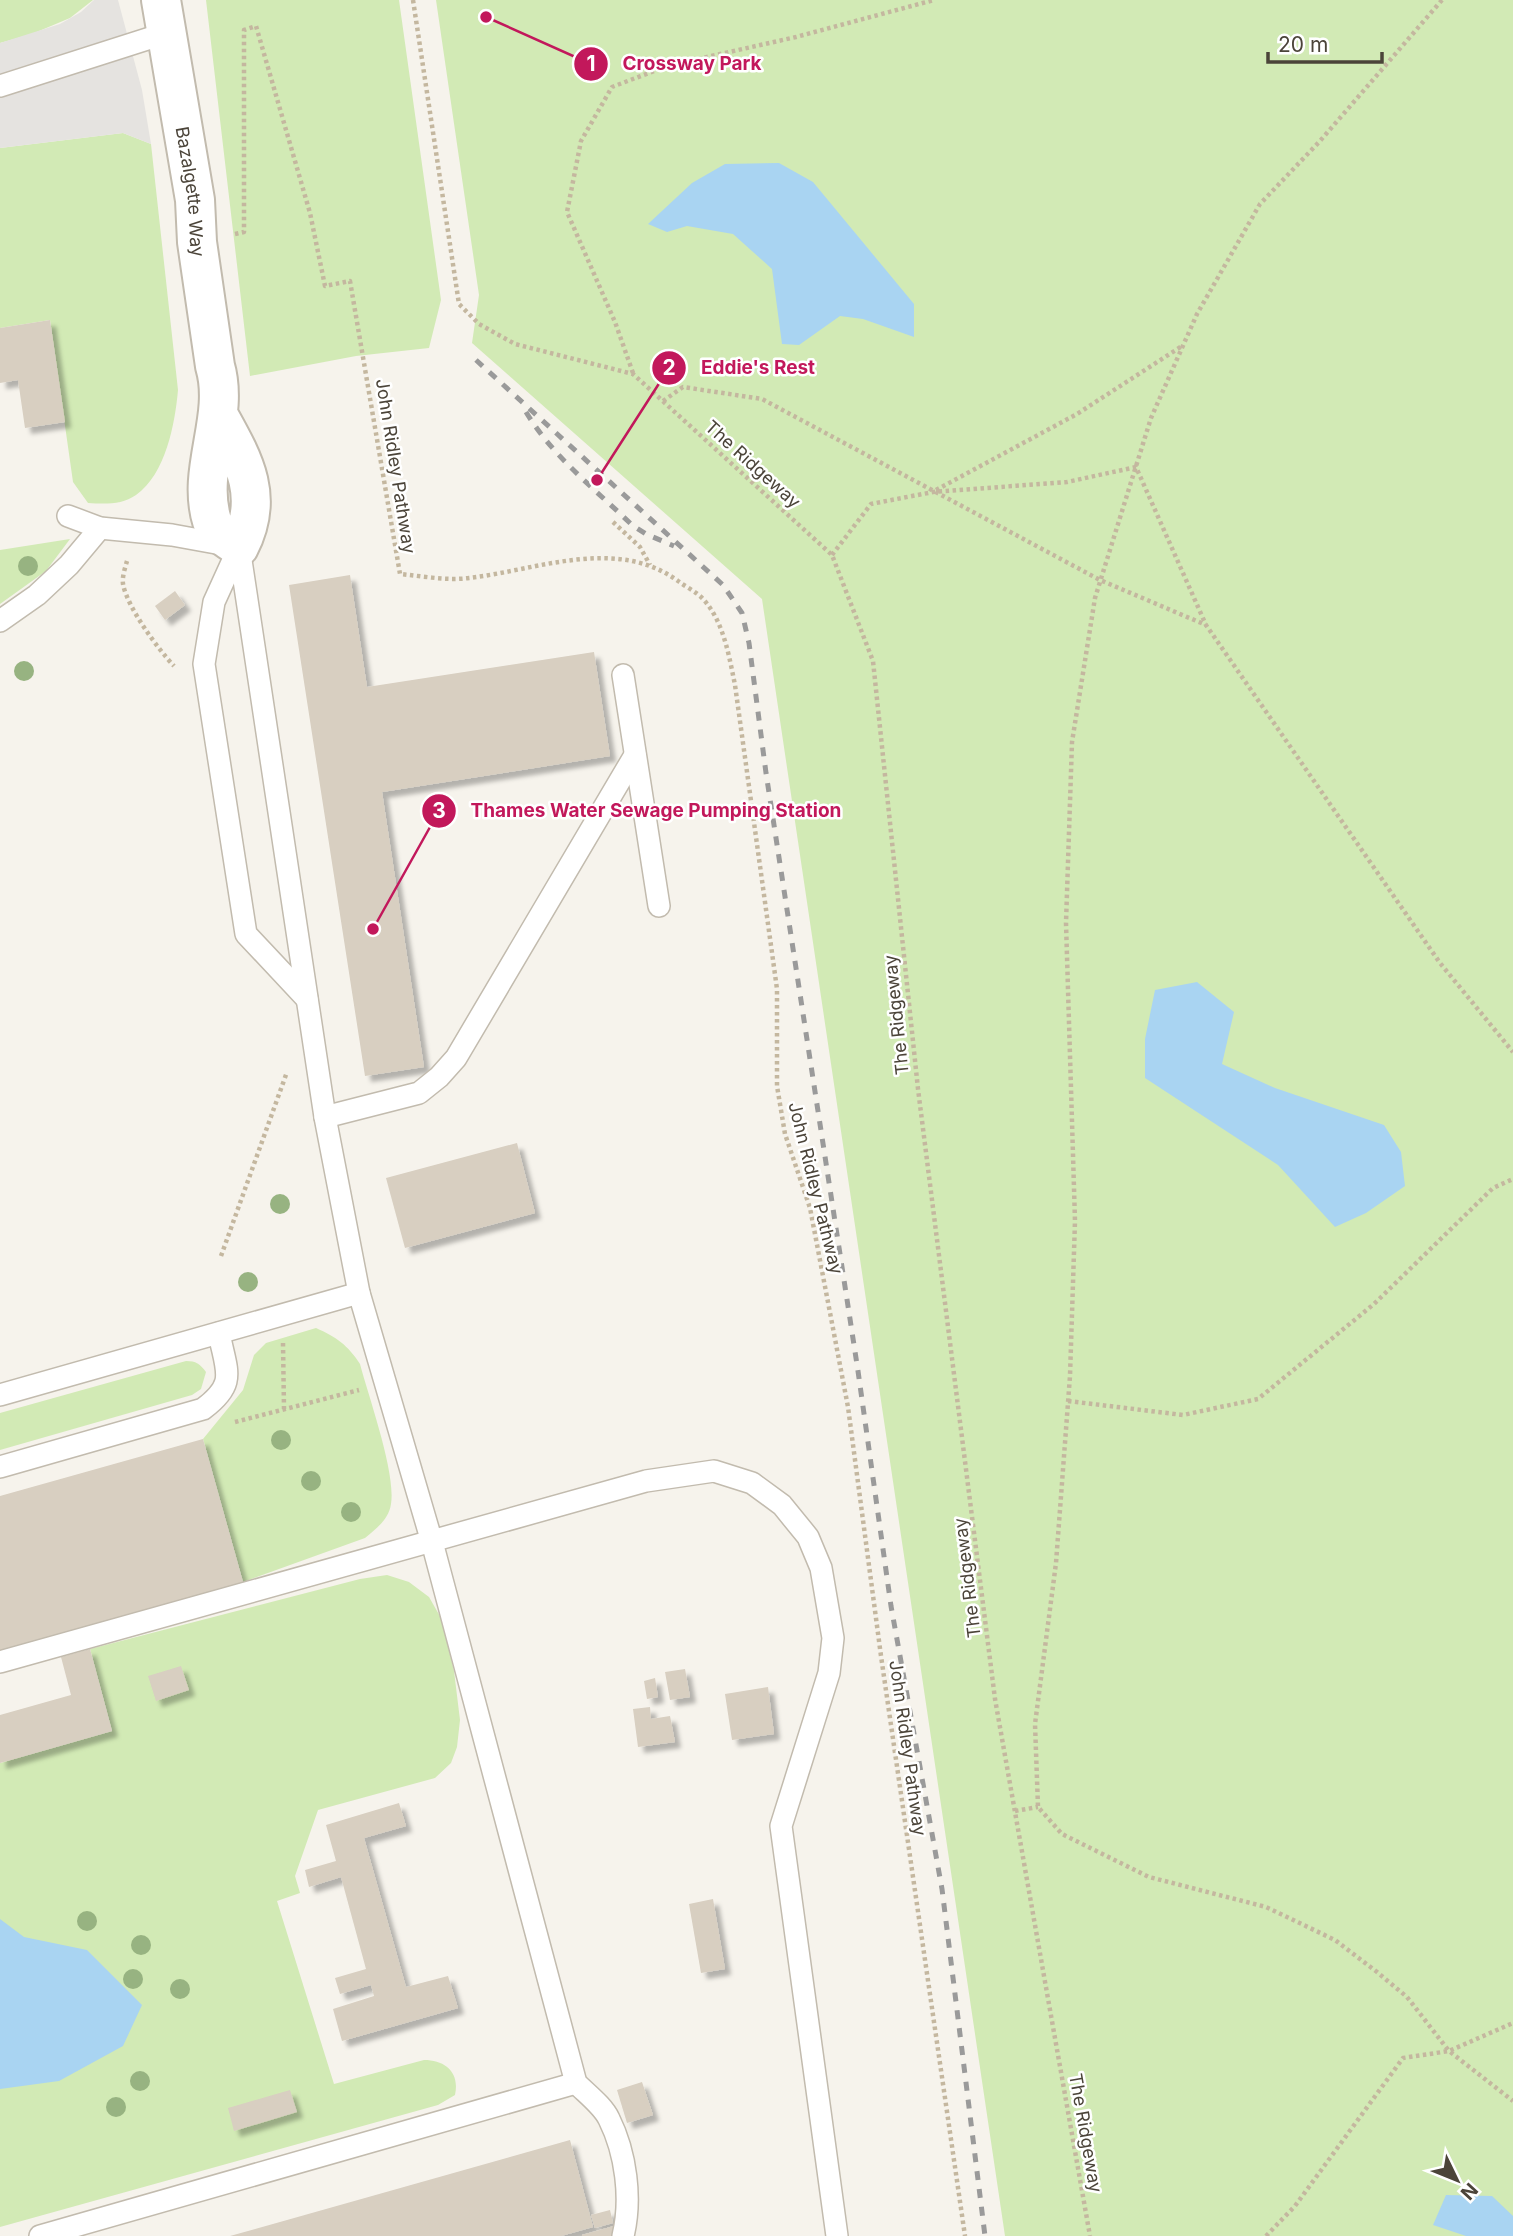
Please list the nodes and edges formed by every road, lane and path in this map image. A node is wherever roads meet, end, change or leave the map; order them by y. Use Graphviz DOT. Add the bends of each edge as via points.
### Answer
graph roads {
  1 [pos="413,0"];
  2 [pos="933,0"];
  3 [pos="1442,0"];
  4 [pos="163,17"];
  5 [pos="0,86"];
  6 [pos="234,234"];
  7 [pos="1183,345"];
  8 [pos="633,374"];
  9 [pos="663,401"];
  10 [pos="1136,467"];
  11 [pos="933,492"];
  12 [pos="68,516"];
  13 [pos="613,522"];
  14 [pos="100,528"];
  15 [pos="239,547"];
  16 [pos="832,555"];
  17 [pos="650,566"];
  18 [pos="1100,580"];
  19 [pos="0,621"];
  20 [pos="1206,625"];
  21 [pos="623,675"];
  22 [pos="635,755"];
  23 [pos="659,906"];
  24 [pos="307,999"];
  25 [pos="1513,1052"];
  26 [pos="290,1066"];
  27 [pos="325,1117"];
  28 [pos="1513,1179"];
  29 [pos="221,1256"];
  30 [pos="359,1293"];
  31 [pos="219,1333"];
  32 [pos="0,1395"];
  33 [pos="1068,1401"];
  34 [pos="0,1467"];
  35 [pos="432,1542"];
  36 [pos="0,1662"];
  37 [pos="1038,1807"];
  38 [pos="1015,1811"];
  39 [pos="1513,2023"];
  40 [pos="1450,2051"];
  41 [pos="576,2083"];
  42 [pos="1513,2101"];
  43 [pos="40,2236"];
  44 [pos="623,2236"];
  45 [pos="837,2236"];
  46 [pos="965,2236"];
  47 [pos="1090,2236"];
  48 [pos="1266,2236"];
  1 -- 8 [label="path, The Ridgeway" via="459,304 480,324 515,344"];
  2 -- 8 [label="path" via="667,66 612,87 581,141 567,212"];
  3 -- 7 [label="path" via="1260,204"];
  4 -- 5 [label="lane"];
  4 -- 15 [label="street, Bazalgette Way" via="195,200 219,400 243,458 252,504 249,528"];
  6 -- 17 [label="path, John Ridley Pathway" via="244,232 244,30 256,26 310,214 325,286 350,281 400,574 467,579 573,560 612,558"];
  7 -- 10 [label="path"];
  7 -- 11 [label="path" via="1077,414"];
  8 -- 9 [label="path, The Ridgeway"];
  9 -- 11 [label="path" via="683,387 762,399"];
  9 -- 16 [label="path, The Ridgeway"];
  10 -- 11 [label="path" via="1067,482"];
  10 -- 18 [label="path"];
  10 -- 20 [label="path"];
  11 -- 16 [label="path" via="871,504"];
  11 -- 18 [label="path"];
  12 -- 14 [label="lane"];
  13 -- 17 [label="path" via="640,547"];
  14 -- 15 [label="lane"];
  14 -- 19 [label="lane" via="37,596"];
  15 -- 24 [label="lane"];
  15 -- 24 [label="lane" via="214,602 204,664 246,934"];
  16 -- 38 [label="path, The Ridgeway" via="873,661 918,1089 995,1699"];
  17 -- 46 [label="path, John Ridley Pathway" via="703,599 726,643 735,685 776,989 777,1086 785,1134 810,1208 848,1407"];
  18 -- 20 [label="path"];
  18 -- 33 [label="path" via="1072,742 1066,923 1076,1221"];
  20 -- 25 [label="path" via="1440,963"];
  21 -- 22 [label="lane"];
  22 -- 23 [label="lane"];
  22 -- 27 [label="lane" via="456,1058 419,1093"];
  24 -- 27 [label="lane"];
  26 -- 29 [label="path"];
  27 -- 30 [label="lane"];
  28 -- 33 [label="path" via="1493,1188 1374,1304 1258,1399 1183,1415"];
  30 -- 31 [label="lane"];
  30 -- 35 [label="lane"];
  31 -- 32 [label="lane"];
  31 -- 34 [label="lane" via="228,1381 203,1409"];
  33 -- 37 [label="path" via="1056,1563 1035,1724"];
  35 -- 36 [label="lane"];
  35 -- 41 [label="lane"];
  35 -- 45 [label="lane" via="646,1481 714,1471 752,1483 782,1505 808,1537 821,1568 833,1638 829,1673 781,1826"];
  37 -- 38 [label="path"];
  37 -- 40 [label="path" via="1062,1834 1149,1877 1266,1907 1335,1940 1407,1997"];
  38 -- 47 [label="path, The Ridgeway"];
  39 -- 40 [label="path"];
  40 -- 42 [label="path"];
  40 -- 48 [label="path" via="1403,2058 1295,2206"];
  41 -- 43 [label="lane"];
  41 -- 44 [label="lane" via="608,2117 624,2164 627,2204"];
}
